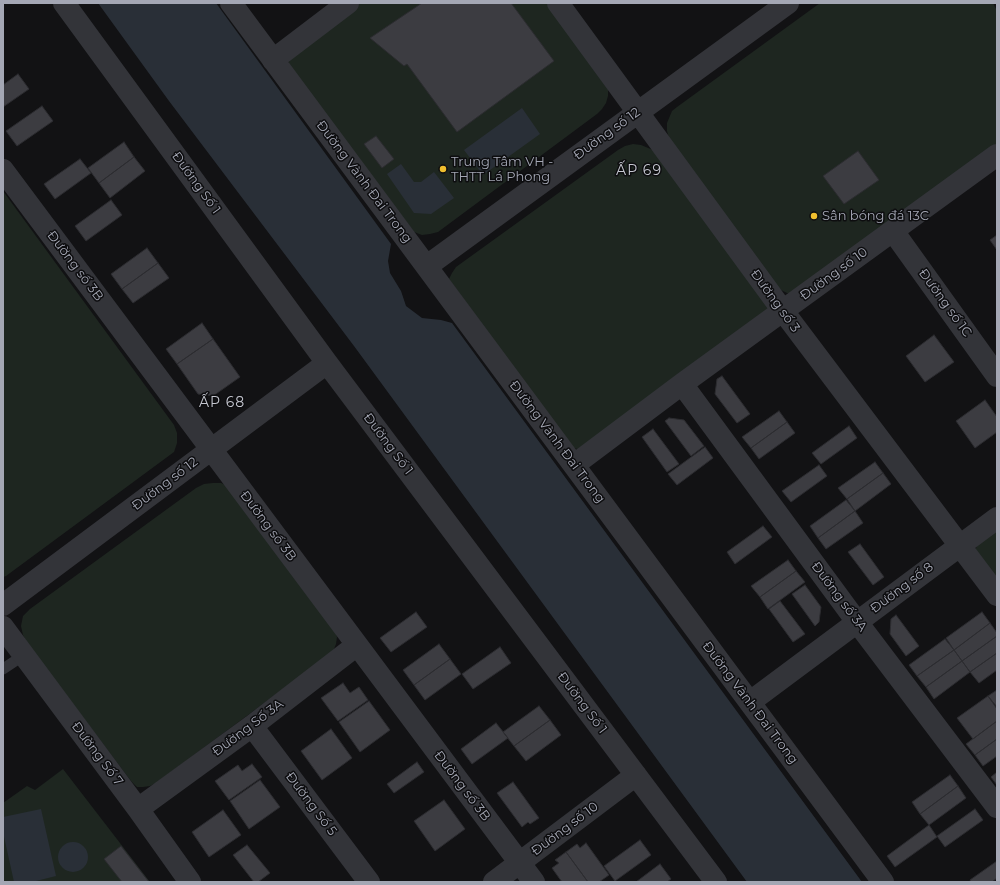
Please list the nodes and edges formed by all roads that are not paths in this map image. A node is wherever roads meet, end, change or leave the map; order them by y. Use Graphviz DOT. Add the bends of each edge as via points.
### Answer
graph roads {
  1 [pos="64,3"];
  2 [pos="231,3"];
  3 [pos="348,3"];
  4 [pos="558,3"];
  5 [pos="788,3"];
  6 [pos="274,60"];
  7 [pos="638,112"];
  8 [pos="997,155"];
  9 [pos="3,170"];
  10 [pos="893,231"];
  11 [pos="426,266"];
  12 [pos="783,311"];
  13 [pos="327,363"];
  14 [pos="997,376"];
  15 [pos="682,384"];
  16 [pos="211,450"];
  17 [pos="574,465"];
  18 [pos="997,518"];
  19 [pos="960,546"];
  20 [pos="997,595"];
  21 [pos="3,605"];
  22 [pos="857,622"];
  23 [pos="3,628"];
  24 [pos="357,645"];
  25 [pos="24,655"];
  26 [pos="3,669"];
  27 [pos="750,702"];
  28 [pos="252,726"];
  29 [pos="636,775"];
  30 [pos="997,807"];
  31 [pos="138,809"];
  32 [pos="520,863"];
  33 [pos="190,882"];
  34 [pos="369,882"];
  35 [pos="494,882"];
  36 [pos="534,882"];
  37 [pos="716,882"];
  38 [pos="883,882"];
  1 -- 13 [label="street, Đường Số 1"];
  2 -- 6 [label="street, Đường Vành Đai Trong"];
  3 -- 6 [label="street"];
  4 -- 7 [label="street, Đường số 3"];
  5 -- 7 [label="street, Đường số 12"];
  6 -- 11 [label="street, Đường Vành Đai Trong"];
  7 -- 11 [label="street, Đường số 12"];
  7 -- 12 [label="street, Đường số 3"];
  8 -- 10 [label="street, Đường số 10"];
  9 -- 16 [label="street, Đường số 3B"];
  10 -- 12 [label="street, Đường số 10"];
  10 -- 14 [label="street, Đường số 1C"];
  11 -- 17 [label="street, Đường Vành Đai Trong"];
  12 -- 15 [label="street, Đường số 10"];
  12 -- 19 [label="street, Đường số 3"];
  13 -- 16 [label="street, Đường số 12"];
  13 -- 29 [label="street, Đường Số 1"];
  15 -- 17 [label="street, Đường số 10"];
  15 -- 22 [label="street, Đường số 3A"];
  16 -- 21 [label="street, Đường số 12"];
  16 -- 24 [label="street, Đường số 3B"];
  17 -- 27 [label="street, Đường Vành Đai Trong"];
  18 -- 19 [label="street, Đường số 8"];
  19 -- 20 [label="street, Đường số 3"];
  19 -- 22 [label="street, Đường số 8"];
  22 -- 27 [label="street, Đường số 8"];
  22 -- 30 [label="street, Đường số 3A"];
  23 -- 25 [label="street, Đường Số 7"];
  24 -- 28 [label="street, Đường Số 3A"];
  24 -- 32 [label="street, Đường số 3B"];
  25 -- 26 [label="lane"];
  25 -- 31 [label="street, Đường Số 7"];
  27 -- 38 [label="street, Đường Vành Đai Trong"];
  28 -- 31 [label="street, Đường Số 3A"];
  28 -- 34 [label="street, Đường Số 5"];
  29 -- 32 [label="street, Đường số 10"];
  29 -- 37 [label="street, Đường Số 1"];
  31 -- 33 [label="street, Đường Số 7"];
  32 -- 35 [label="street, Đường số 10"];
  32 -- 36 [label="street, Đường số 3B"];
}
